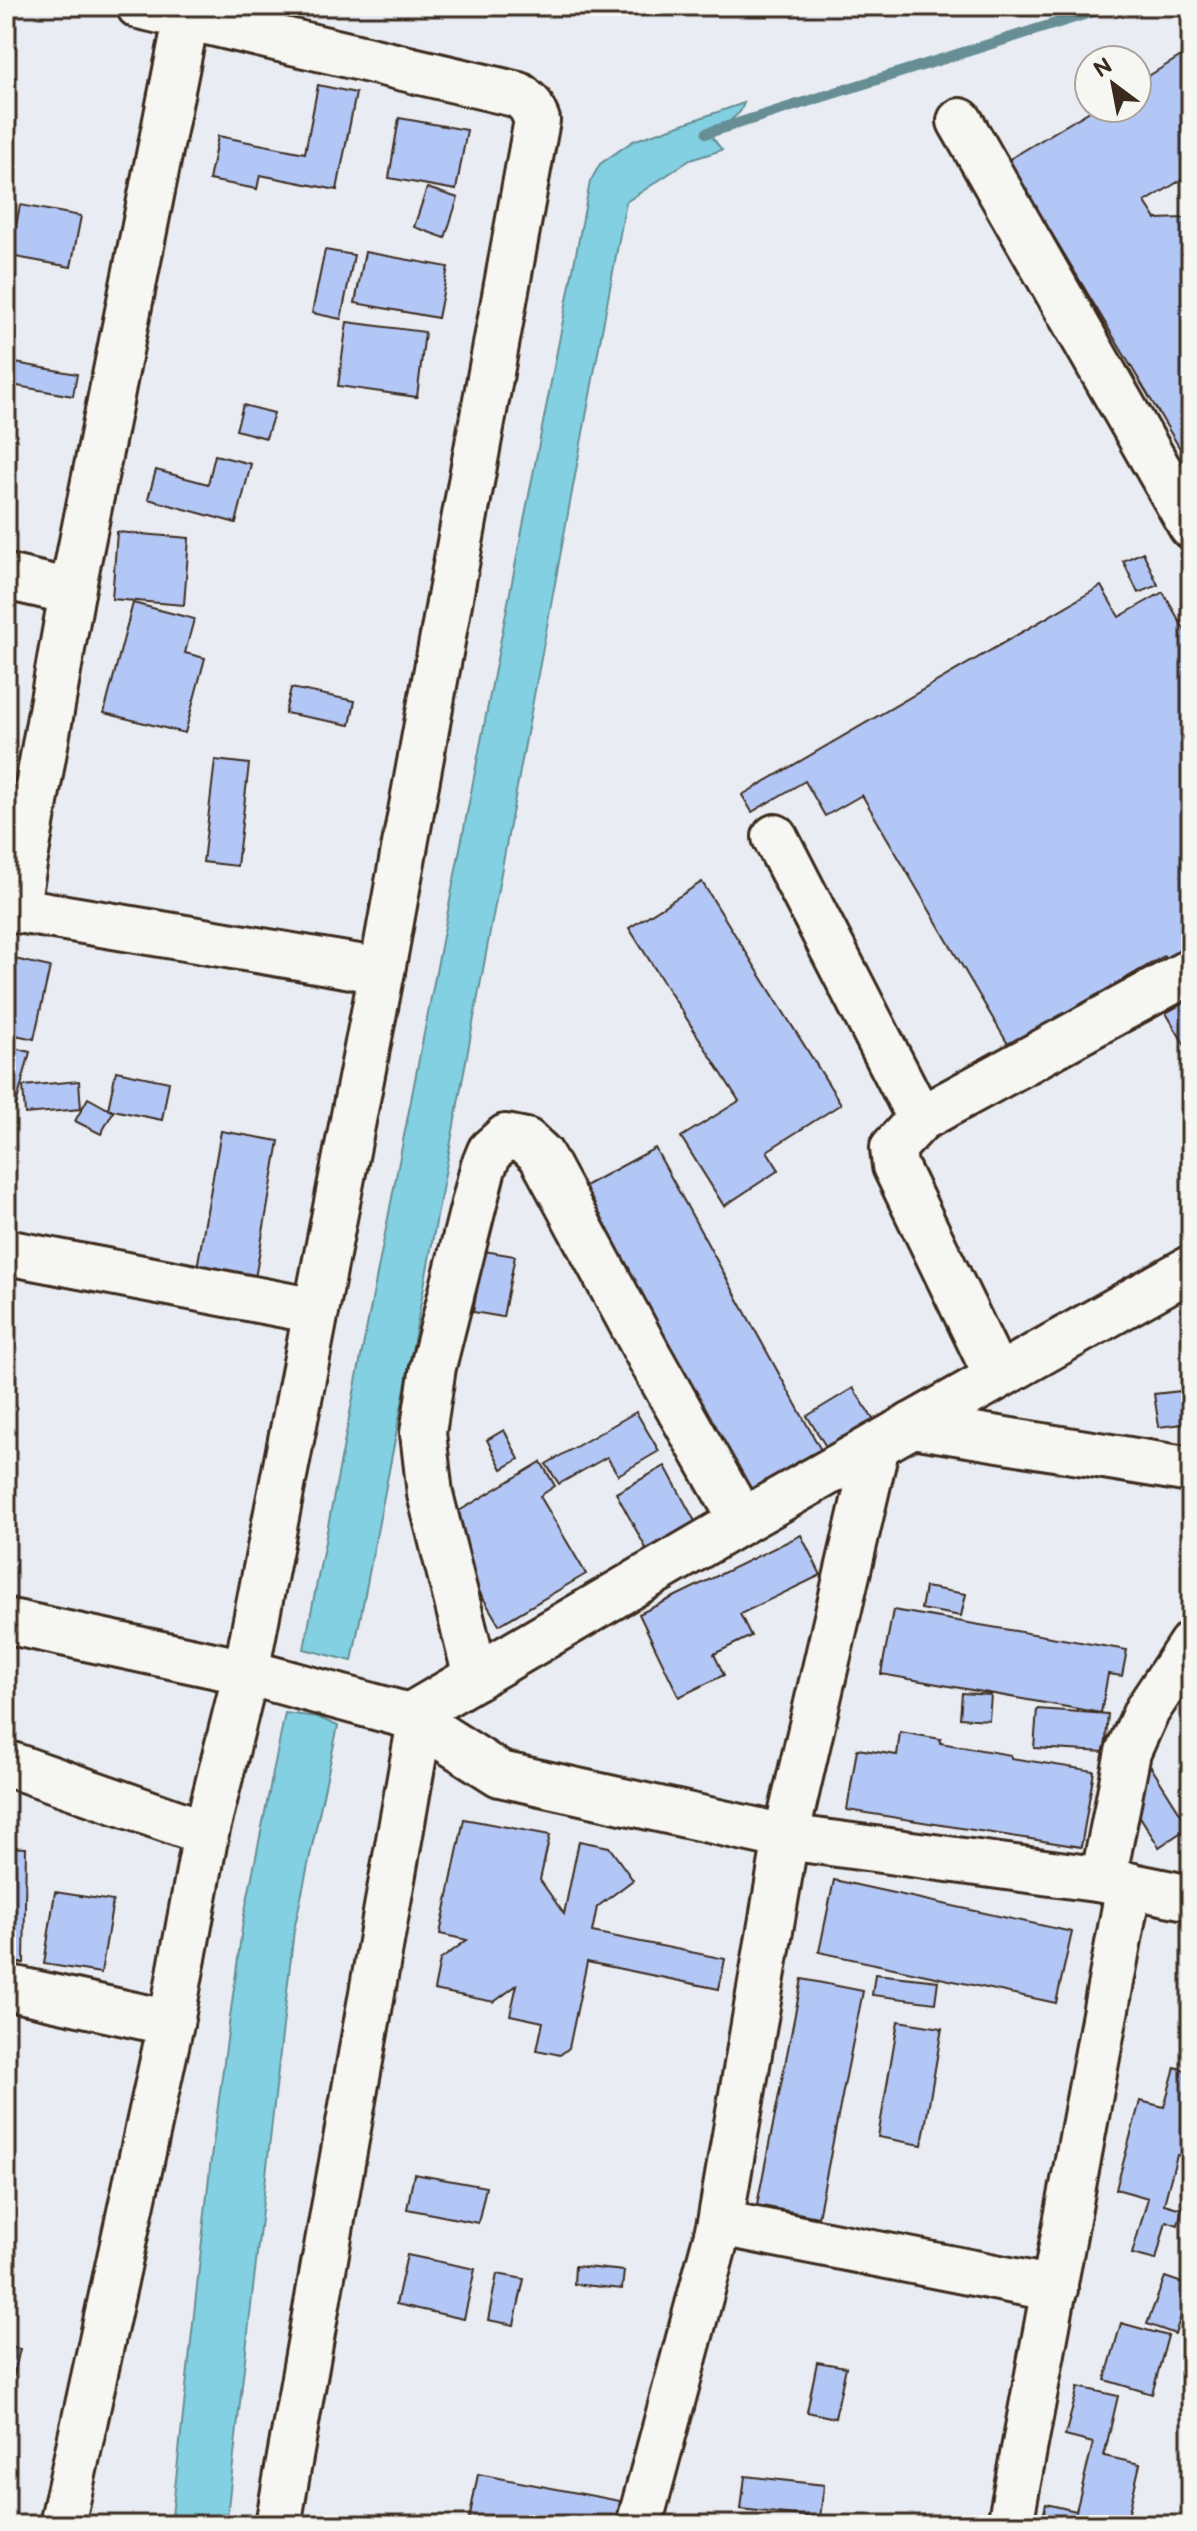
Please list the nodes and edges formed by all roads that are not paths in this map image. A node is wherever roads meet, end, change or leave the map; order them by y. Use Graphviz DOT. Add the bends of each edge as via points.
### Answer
graph roads {
  1 [pos="139,6"];
  2 [pos="187,15"];
  3 [pos="960,121"];
  4 [pos="1191,526"];
  5 [pos="6,577"];
  6 [pos="72,592"];
  7 [pos="775,837"];
  8 [pos="11,909"];
  9 [pos="382,971"];
  10 [pos="1191,971"];
  11 [pos="920,1119"];
  12 [pos="6,1252"];
  13 [pos="1191,1268"];
  14 [pos="316,1311"];
  15 [pos="997,1377"];
  16 [pos="894,1435"];
  17 [pos="1191,1470"];
  18 [pos="742,1521"];
  19 [pos="6,1621"];
  20 [pos="1191,1644"];
  21 [pos="246,1672"];
  22 [pos="476,1677"];
  23 [pos="414,1718"];
  24 [pos="6,1763"];
  25 [pos="206,1833"];
  26 [pos="786,1837"];
  27 [pos="1116,1882"];
  28 [pos="1191,1898"];
  29 [pos="6,1987"];
  30 [pos="171,2023"];
  31 [pos="720,2223"];
  32 [pos="1055,2289"];
  33 [pos="62,2525"];
  34 [pos="278,2525"];
  35 [pos="639,2525"];
  36 [pos="1010,2525"];
  1 -- 2 [label="street"];
  2 -- 6 [label="street"];
  2 -- 9 [label="street" via="519,95 537,120"];
  3 -- 4 [label="street"];
  5 -- 6 [label="street"];
  6 -- 8 [label="street"];
  7 -- 11 [label="street"];
  8 -- 9 [label="street"];
  9 -- 14 [label="street"];
  10 -- 11 [label="street"];
  11 -- 15 [label="street" via="893,1148 895,1166"];
  12 -- 14 [label="street"];
  13 -- 15 [label="street"];
  14 -- 21 [label="street"];
  15 -- 16 [label="street"];
  16 -- 17 [label="street"];
  16 -- 18 [label="street"];
  16 -- 26 [label="street"];
  18 -- 22 [label="street"];
  18 -- 22 [label="street" via="541,1155 526,1141 506,1137 490,1151 483,1168 433,1367 423,1433 430,1494"];
  19 -- 21 [label="street"];
  20 -- 27 [label="street" via="1146,1712 1128,1752"];
  21 -- 23 [label="street"];
  21 -- 25 [label="street"];
  22 -- 23 [label="street"];
  23 -- 26 [label="street" via="500,1774"];
  23 -- 34 [label="street"];
  24 -- 25 [label="street"];
  25 -- 30 [label="street"];
  26 -- 27 [label="street"];
  26 -- 31 [label="street"];
  27 -- 28 [label="street"];
  27 -- 32 [label="street"];
  29 -- 30 [label="street"];
  30 -- 33 [label="street"];
  31 -- 32 [label="street"];
  31 -- 35 [label="street"];
  32 -- 36 [label="street"];
}
